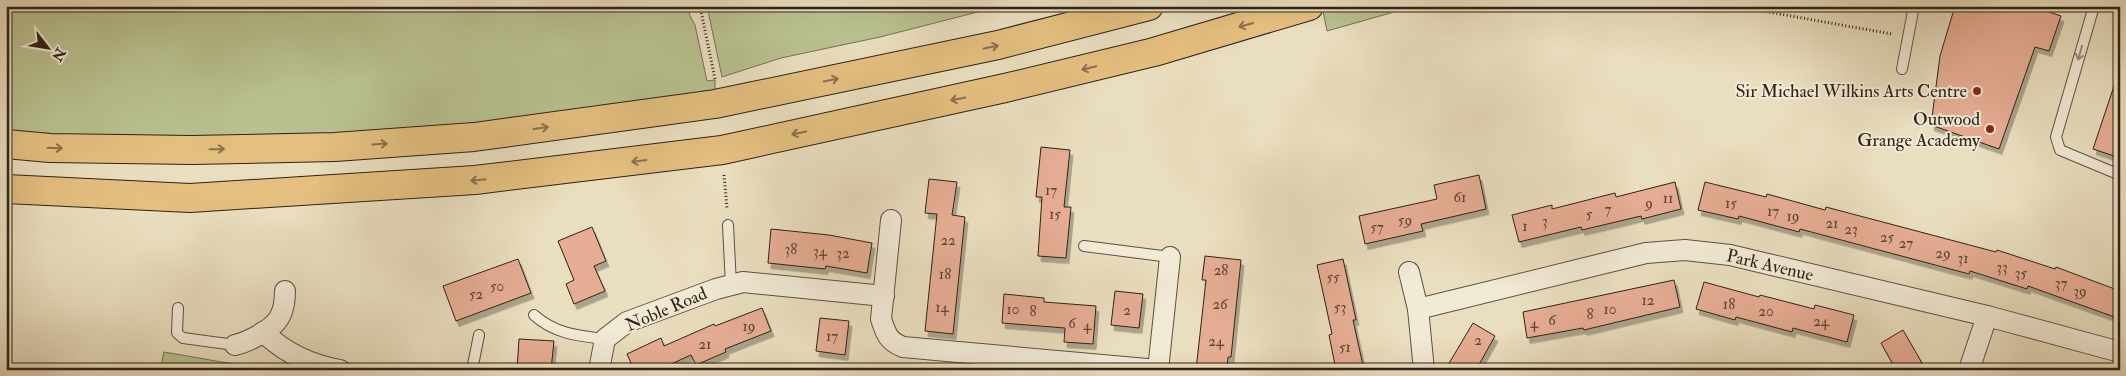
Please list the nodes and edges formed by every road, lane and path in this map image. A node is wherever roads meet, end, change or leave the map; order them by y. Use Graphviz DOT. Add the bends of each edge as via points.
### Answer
graph roads {
  1 [pos="700,6"];
  2 [pos="1149,6"];
  3 [pos="1309,6"];
  4 [pos="1735,6"];
  5 [pos="1914,6"];
  6 [pos="2094,6"];
  7 [pos="1895,34"];
  8 [pos="1902,69"];
  9 [pos="715,104"];
  10 [pos="6,144"];
  11 [pos="2120,175"];
  12 [pos="6,189"];
  13 [pos="891,220"];
  14 [pos="728,226"];
  15 [pos="1084,246"];
  16 [pos="1170,257"];
  17 [pos="1409,272"];
  18 [pos="731,285"];
  19 [pos="285,290"];
  20 [pos="884,296"];
  21 [pos="178,308"];
  22 [pos="1418,309"];
  23 [pos="534,315"];
  24 [pos="1987,316"];
  25 [pos="263,332"];
  26 [pos="478,335"];
  27 [pos="605,339"];
  28 [pos="235,345"];
  29 [pos="2120,352"];
  30 [pos="989,363"];
  31 [pos="340,370"];
  32 [pos="472,370"];
  33 [pos="599,370"];
  34 [pos="1158,370"];
  35 [pos="1424,370"];
  36 [pos="1969,370"];
  1 -- 9 [label="path" via="715,80"];
  9 -- 2 [label="highway, one-way" via="998,45"];
  3 -- 12 [label="highway, one-way" via="1154,52 722,150 475,180 210,197"];
  4 -- 7 [label="path"];
  5 -- 8 [label="lane"];
  6 -- 11 [label="lane, one-way" via="2056,137 2060,150"];
  10 -- 9 [label="highway, one-way" via="50,148 192,150 335,147 474,137"];
  13 -- 20 [label="street"];
  14 -- 18 [label="lane, Noble Road"];
  15 -- 16 [label="lane"];
  16 -- 34 [label="street"];
  17 -- 22 [label="street"];
  18 -- 20 [label="street, Noble Road" via="760,283"];
  18 -- 27 [label="street, Noble Road" via="627,322"];
  19 -- 25 [label="street" via="278,319"];
  20 -- 30 [label="street" via="881,319 892,342 903,347"];
  21 -- 28 [label="lane" via="177,333 183,338"];
  22 -- 24 [label="street, Park Avenue" via="1646,253 1685,250 1730,255"];
  22 -- 35 [label="street"];
  23 -- 27 [label="lane" via="546,326 578,336"];
  24 -- 29 [label="street, Park Avenue"];
  24 -- 36 [label="street"];
  25 -- 28 [label="street"];
  25 -- 31 [label="street" via="293,356"];
  26 -- 32 [label="lane"];
  27 -- 33 [label="street, Noble Road"];
  30 -- 34 [label="street"];
}
